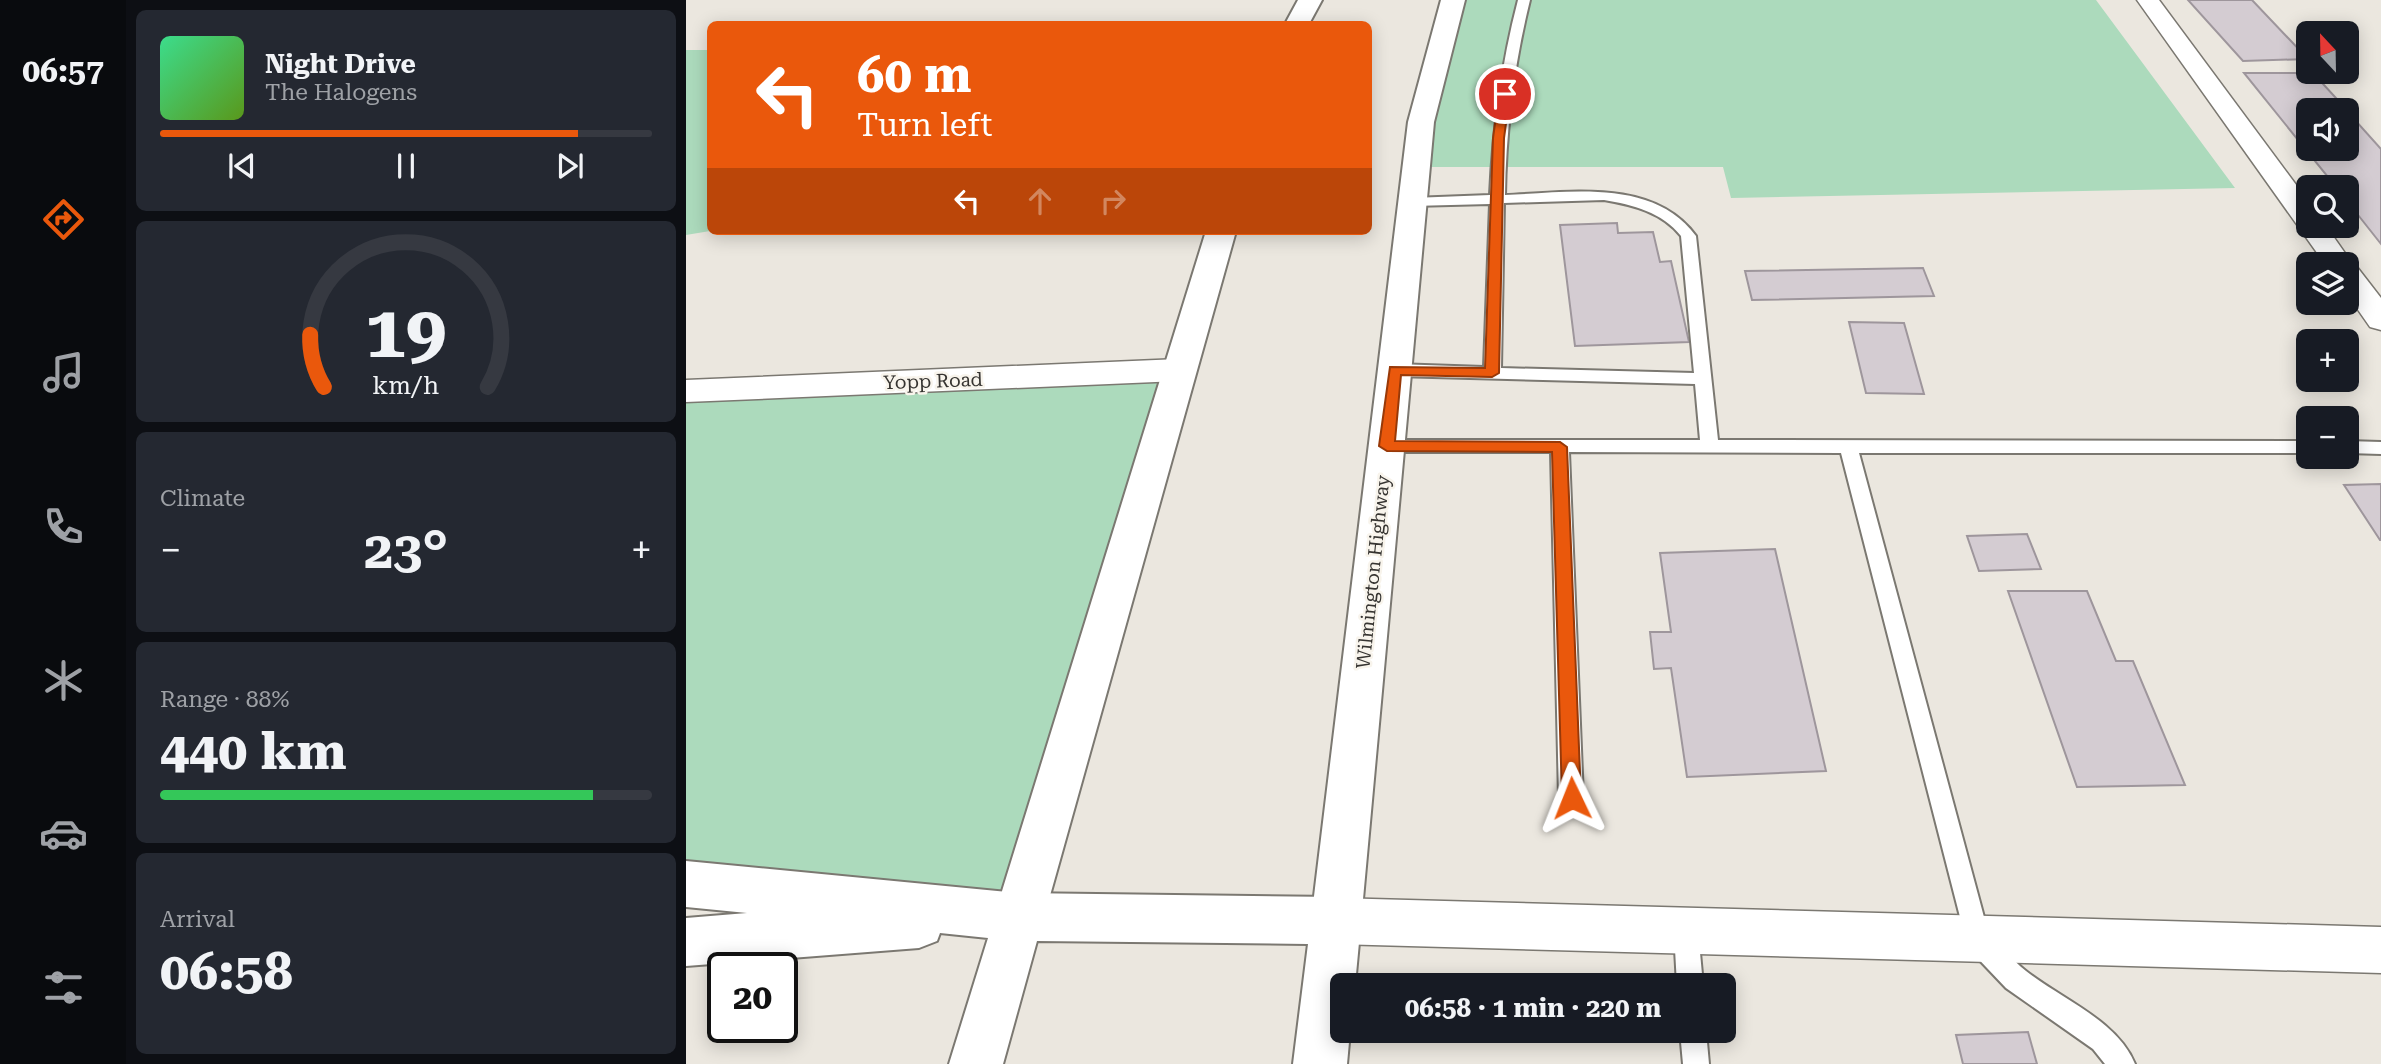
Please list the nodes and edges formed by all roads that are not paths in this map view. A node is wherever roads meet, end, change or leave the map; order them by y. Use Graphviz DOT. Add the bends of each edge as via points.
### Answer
graph roads {
  1 [pos="1310,0"];
  2 [pos="1452,0"];
  3 [pos="1524,0"];
  4 [pos="2148,0"];
  5 [pos="1299,21"];
  6 [pos="1497,201"];
  7 [pos="1412,202"];
  8 [pos="2296,204"];
  9 [pos="1220,235"];
  10 [pos="2359,290"];
  11 [pos="2381,320"];
  12 [pos="1179,370"];
  13 [pos="1395,370"];
  14 [pos="1492,373"];
  15 [pos="1703,379"];
  16 [pos="686,391"];
  17 [pos="1848,445"];
  18 [pos="1387,446"];
  19 [pos="1710,446"];
  20 [pos="1560,447"];
  21 [pos="2296,447"];
  22 [pos="2359,447"];
  23 [pos="2381,447"];
  24 [pos="1572,798"];
  25 [pos="686,884"];
  26 [pos="1019,917"];
  27 [pos="1336,921"];
  28 [pos="1686,931"];
  29 [pos="1977,939"];
  30 [pos="686,942"];
  31 [pos="2381,950"];
  32 [pos="1689,973"];
  33 [pos="1694,1043"];
  34 [pos="976,1064"];
  35 [pos="1320,1064"];
  36 [pos="1696,1064"];
  37 [pos="2122,1064"];
  1 -- 5 [label="main road"];
  2 -- 7 [label="main road, Wilmington Highway" via="1421,122"];
  3 -- 6 [label="lane" via="1511,51 1499,138"];
  4 -- 8 [label="street"];
  6 -- 7 [label="lane"];
  6 -- 14 [label="lane"];
  6 -- 15 [label="lane" via="1604,196 1635,201 1681,224 1688,236"];
  7 -- 13 [label="main road, Wilmington Highway"];
  9 -- 12 [label="main road"];
  10 -- 11 [label="street"];
  12 -- 16 [label="street, Yopp Road"];
  12 -- 26 [label="main road"];
  13 -- 14 [label="lane"];
  13 -- 18 [label="main road, Wilmington Highway"];
  14 -- 15 [label="lane"];
  15 -- 19 [label="lane"];
  17 -- 19 [label="lane"];
  17 -- 21 [label="lane"];
  17 -- 29 [label="lane"];
  18 -- 20 [label="lane"];
  18 -- 27 [label="main road, Wilmington Highway"];
  19 -- 20 [label="lane"];
  20 -- 24 [label="lane"];
  22 -- 23 [label="lane"];
  25 -- 26 [label="main road"];
  26 -- 27 [label="main road"];
  26 -- 30 [label="main road"];
  26 -- 34 [label="main road"];
  27 -- 28 [label="street"];
  27 -- 35 [label="main road, Wilmington Highway"];
  28 -- 29 [label="street"];
  28 -- 32 [label="lane"];
  29 -- 31 [label="street"];
  29 -- 37 [label="lane" via="2015,979 2102,1040"];
  33 -- 36 [label="lane"];
}
